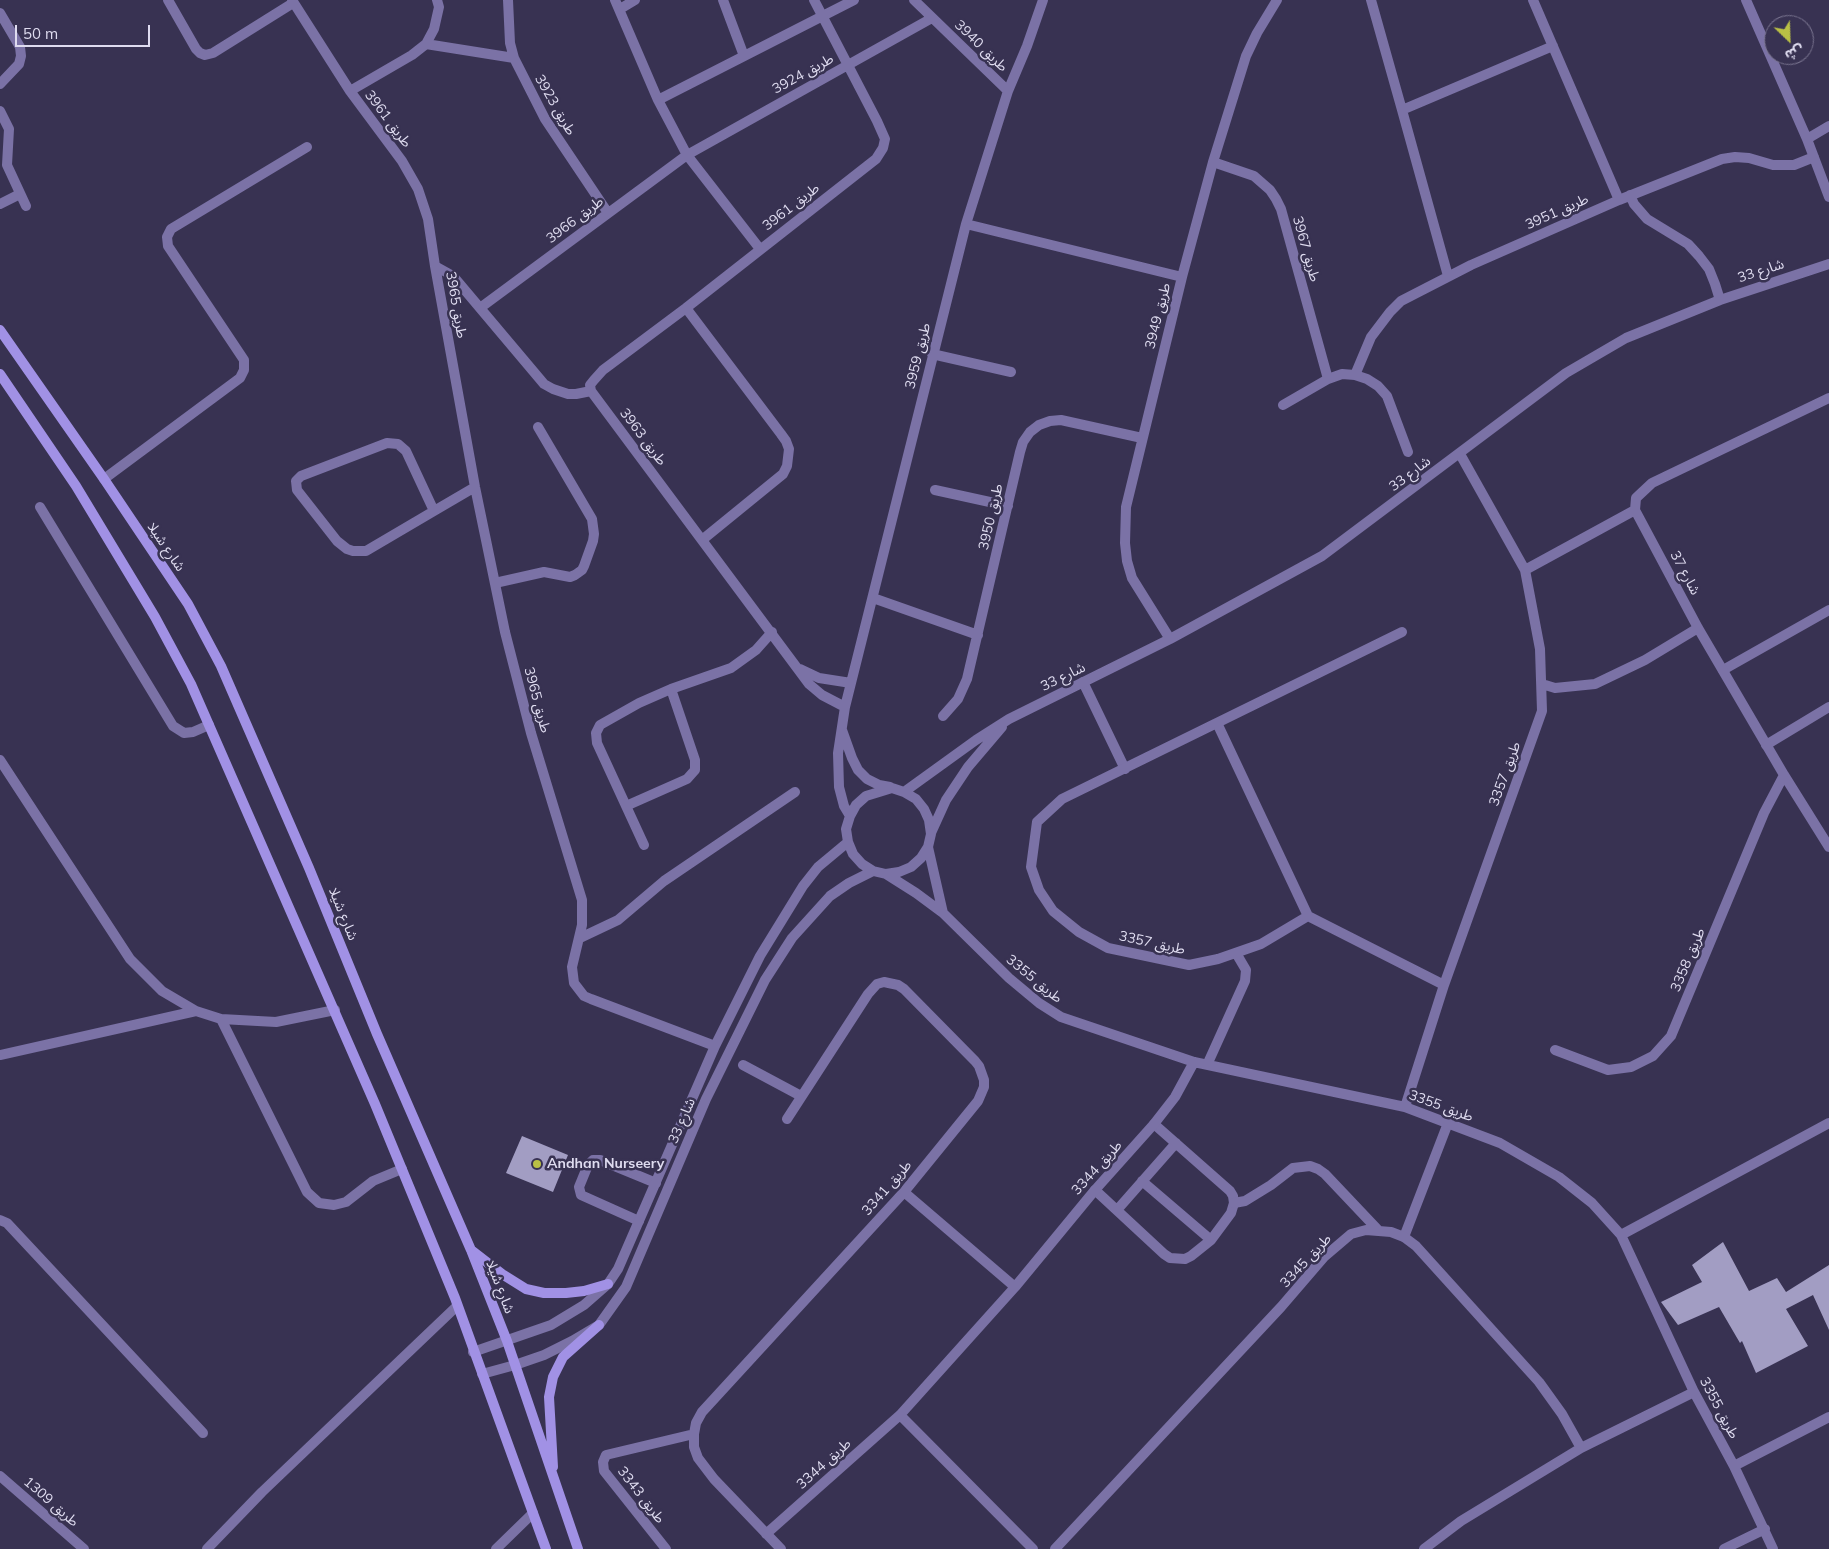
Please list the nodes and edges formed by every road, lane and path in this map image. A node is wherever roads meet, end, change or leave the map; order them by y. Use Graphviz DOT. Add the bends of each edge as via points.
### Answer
graph roads {
  1 [pos="168,0"];
  2 [pos="437,0"];
  3 [pos="508,0"];
  4 [pos="635,0"];
  5 [pos="723,0"];
  6 [pos="814,0"];
  7 [pos="854,0"];
  8 [pos="914,0"];
  9 [pos="1043,0"];
  10 [pos="1277,0"];
  11 [pos="1371,0"];
  12 [pos="1533,0"];
  13 [pos="292,1"];
  14 [pos="1748,1"];
  15 [pos="618,5"];
  16 [pos="0,13"];
  17 [pos="822,16"];
  18 [pos="932,18"];
  19 [pos="426,44"];
  20 [pos="1553,46"];
  21 [pos="744,56"];
  22 [pos="514,58"];
  23 [pos="849,64"];
  24 [pos="0,84"];
  25 [pos="350,91"];
  26 [pos="1008,91"];
  27 [pos="658,100"];
  28 [pos="1402,110"];
  29 [pos="0,111"];
  30 [pos="1829,126"];
  31 [pos="1807,139"];
  32 [pos="307,147"];
  33 [pos="688,155"];
  34 [pos="1814,157"];
  35 [pos="1213,162"];
  36 [pos="20,194"];
  37 [pos="1630,195"];
  38 [pos="1829,197"];
  39 [pos="1619,200"];
  40 [pos="0,204"];
  41 [pos="26,206"];
  42 [pos="608,213"];
  43 [pos="966,224"];
  44 [pos="760,249"];
  45 [pos="1829,264"];
  46 [pos="435,266"];
  47 [pos="1448,276"];
  48 [pos="1182,277"];
  49 [pos="1720,300"];
  50 [pos="480,308"];
  51 [pos="686,308"];
  52 [pos="0,330"];
  53 [pos="932,354"];
  54 [pos="1011,372"];
  55 [pos="0,374"];
  56 [pos="1355,375"];
  57 [pos="1328,380"];
  58 [pos="591,391"];
  59 [pos="1829,398"];
  60 [pos="1283,405"];
  61 [pos="538,427"];
  62 [pos="1142,438"];
  63 [pos="1408,452"];
  64 [pos="1460,454"];
  65 [pos="104,479"];
  66 [pos="475,487"];
  67 [pos="935,490"];
  68 [pos="1008,506"];
  69 [pos="40,507"];
  70 [pos="1635,510"];
  71 [pos="434,511"];
  72 [pos="702,540"];
  73 [pos="1525,570"];
  74 [pos="495,583"];
  75 [pos="873,598"];
  76 [pos="1829,610"];
  77 [pos="1698,628"];
  78 [pos="772,632"];
  79 [pos="1402,632"];
  80 [pos="978,635"];
  81 [pos="1170,639"];
  82 [pos="799,669"];
  83 [pos="1723,670"];
  84 [pos="1083,682"];
  85 [pos="851,683"];
  86 [pos="1542,684"];
  87 [pos="671,689"];
  88 [pos="845,707"];
  89 [pos="1829,707"];
  90 [pos="942,716"];
  91 [pos="1009,719"];
  92 [pos="1217,723"];
  93 [pos="209,726"];
  94 [pos="841,726"];
  95 [pos="1766,745"];
  96 [pos="0,760"];
  97 [pos="1125,769"];
  98 [pos="1784,775"];
  99 [pos="892,788"];
  100 [pos="795,792"];
  101 [pos="904,792"];
  102 [pos="626,806"];
  103 [pos="850,816"];
  104 [pos="931,834"];
  105 [pos="848,842"];
  106 [pos="644,845"];
  107 [pos="928,847"];
  108 [pos="1829,847"];
  109 [pos="873,871"];
  110 [pos="886,874"];
  111 [pos="943,913"];
  112 [pos="1308,916"];
  113 [pos="580,938"];
  114 [pos="1236,953"];
  115 [pos="1444,985"];
  116 [pos="335,1010"];
  117 [pos="196,1011"];
  118 [pos="221,1019"];
  119 [pos="715,1046"];
  120 [pos="1554,1050"];
  121 [pos="0,1055"];
  122 [pos="1194,1062"];
  123 [pos="743,1065"];
  124 [pos="1207,1065"];
  125 [pos="801,1096"];
  126 [pos="1405,1107"];
  127 [pos="787,1119"];
  128 [pos="1448,1123"];
  129 [pos="1829,1123"];
  130 [pos="1154,1124"];
  131 [pos="1176,1143"];
  132 [pos="402,1169"];
  133 [pos="1142,1181"];
  134 [pos="656,1182"];
  135 [pos="1095,1190"];
  136 [pos="904,1192"];
  137 [pos="1234,1203"];
  138 [pos="1117,1210"];
  139 [pos="0,1220"];
  140 [pos="639,1221"];
  141 [pos="1378,1230"];
  142 [pos="1621,1235"];
  143 [pos="1404,1237"];
  144 [pos="1211,1240"];
  145 [pos="471,1250"];
  146 [pos="608,1284"];
  147 [pos="1015,1287"];
  148 [pos="457,1306"];
  149 [pos="599,1325"];
  150 [pos="507,1341"];
  151 [pos="473,1352"];
  152 [pos="515,1365"];
  153 [pos="482,1374"];
  154 [pos="1694,1392"];
  155 [pos="900,1415"];
  156 [pos="1829,1417"];
  157 [pos="203,1432"];
  158 [pos="694,1434"];
  159 [pos="1581,1448"];
  160 [pos="1734,1466"];
  161 [pos="0,1476"];
  162 [pos="554,1481"];
  163 [pos="533,1513"];
  164 [pos="1765,1529"];
  165 [pos="766,1534"];
  166 [pos="84,1549"];
  167 [pos="207,1549"];
  168 [pos="496,1549"];
  169 [pos="546,1549"];
  170 [pos="578,1549"];
  171 [pos="666,1549"];
  172 [pos="780,1549"];
  173 [pos="1033,1549"];
  174 [pos="1055,1549"];
  175 [pos="1424,1549"];
  176 [pos="1724,1549"];
  177 [pos="1774,1549"];
  1 -- 13 [label="street" via="196,49 205,55 213,53"];
  2 -- 19 [label="street" via="434,29"];
  3 -- 22 [label="street, طريق 3923"];
  4 -- 15 [label="street"];
  5 -- 21 [label="street"];
  6 -- 17 [label="street, طريق 3961"];
  7 -- 17 [label="street"];
  8 -- 18 [label="street, طريق 3940"];
  9 -- 26 [label="street, طريق 3959"];
  10 -- 35 [label="street, طريق 3949" via="1246,56"];
  11 -- 28 [label="street"];
  12 -- 20 [label="street"];
  13 -- 25 [label="street, طريق 3961"];
  14 -- 31 [label="street"];
  15 -- 27 [label="street"];
  16 -- 24 [label="street" via="20,47 21,56 19,64"];
  17 -- 21 [label="street"];
  17 -- 23 [label="street, طريق 3961"];
  18 -- 23 [label="street, طريق 3924"];
  18 -- 26 [label="street, طريق 3940"];
  19 -- 22 [label="street"];
  19 -- 25 [label="street"];
  20 -- 28 [label="street"];
  20 -- 39 [label="street"];
  21 -- 27 [label="street"];
  22 -- 42 [label="street, طريق 3923" via="545,120"];
  23 -- 33 [label="street, طريق 3924"];
  23 -- 44 [label="street, طريق 3961" via="885,139 884,148 876,158"];
  25 -- 46 [label="street, طريق 3961" via="402,161 418,189 428,219"];
  26 -- 43 [label="street, طريق 3959"];
  27 -- 33 [label="street"];
  28 -- 47 [label="street"];
  29 -- 36 [label="street" via="9,128 7,165"];
  30 -- 31 [label="street"];
  31 -- 34 [label="street"];
  32 -- 65 [label="street" via="171,229 167,237 168,246 244,360 244,370 240,378"];
  33 -- 42 [label="street, طريق 3966"];
  33 -- 44 [label="street"];
  34 -- 37 [label="street, طريق 3951" via="1784,165 1749,158 1722,159"];
  34 -- 38 [label="street"];
  35 -- 48 [label="street, طريق 3949"];
  35 -- 57 [label="street, طريق 3967" via="1254,176 1276,199"];
  36 -- 40 [label="street"];
  36 -- 41 [label="street"];
  37 -- 39 [label="street, طريق 3951"];
  37 -- 49 [label="street" via="1647,219 1681,240 1699,256"];
  39 -- 47 [label="street, طريق 3951"];
  42 -- 50 [label="street, طريق 3966"];
  43 -- 48 [label="street"];
  43 -- 53 [label="street, طريق 3959"];
  44 -- 51 [label="street, طريق 3961"];
  45 -- 49 [label="street, شارع 33"];
  46 -- 50 [label="street" via="453,276"];
  46 -- 66 [label="street, طريق 3965"];
  47 -- 56 [label="street, طريق 3951" via="1401,301 1390,312 1370,337"];
  48 -- 62 [label="street, طريق 3949"];
  49 -- 64 [label="street, شارع 33" via="1626,338 1566,373"];
  50 -- 58 [label="street" via="544,384 568,394"];
  51 -- 58 [label="street, طريق 3961" via="603,370 590,385"];
  51 -- 72 [label="street" via="789,449 783,474"];
  52 -- 65 [label="main road, شارع شيلا"];
  53 -- 54 [label="street"];
  53 -- 75 [label="street, طريق 3959"];
  55 -- 93 [label="main road" via="76,486 156,617"];
  56 -- 57 [label="street" via="1342,374"];
  56 -- 63 [label="street" via="1378,386 1387,396"];
  57 -- 60 [label="street"];
  58 -- 72 [label="street, طريق 3963"];
  59 -- 70 [label="street" via="1652,482 1636,498"];
  61 -- 74 [label="street" via="592,519 594,534 584,566 575,576 544,572"];
  62 -- 68 [label="street, طريق 3950" via="1061,420 1039,425 1024,442"];
  62 -- 81 [label="street, طريق 3949" via="1126,507 1127,561 1132,578"];
  64 -- 73 [label="street, طريق 3357"];
  64 -- 81 [label="street, شارع 33" via="1322,556"];
  65 -- 145 [label="main road, شارع شيلا" via="188,604 221,666"];
  66 -- 71 [label="street"];
  66 -- 74 [label="street, طريق 3965"];
  67 -- 68 [label="street"];
  68 -- 80 [label="street, طريق 3950"];
  69 -- 93 [label="street" via="173,726 184,733"];
  70 -- 73 [label="street"];
  70 -- 77 [label="street, شارع 37"];
  71 -- 71 [label="street" via="372,548 353,551 337,541 297,490 296,481 382,444 398,444 406,451"];
  72 -- 78 [label="street, طريق 3963"];
  73 -- 86 [label="street, طريق 3357" via="1540,648"];
  74 -- 113 [label="street, طريق 3965" via="517,683 582,900"];
  75 -- 80 [label="street"];
  75 -- 85 [label="street, طريق 3959"];
  76 -- 83 [label="street"];
  77 -- 83 [label="street, شارع 37"];
  77 -- 86 [label="street" via="1645,660 1595,684 1555,688"];
  78 -- 82 [label="street, طريق 3963"];
  78 -- 87 [label="street" via="756,650 731,668"];
  79 -- 92 [label="street, طريق 3357"];
  80 -- 90 [label="street, طريق 3950" via="963,690"];
  81 -- 84 [label="street, شارع 33"];
  82 -- 85 [label="street" via="819,678"];
  82 -- 88 [label="street, طريق 3963" via="816,690"];
  83 -- 95 [label="street, شارع 37"];
  84 -- 91 [label="street, شارع 33"];
  84 -- 97 [label="street"];
  85 -- 88 [label="street, طريق 3959"];
  86 -- 115 [label="street, طريق 3357" via="1542,711"];
  87 -- 102 [label="street" via="695,760 695,770 686,779"];
  87 -- 102 [label="street" via="639,702 600,725 596,733"];
  88 -- 94 [label="street, طريق 3959"];
  89 -- 95 [label="street"];
  91 -- 101 [label="street, شارع 33"];
  91 -- 104 [label="street, شارع 33" via="968,767 946,800"];
  92 -- 97 [label="street, طريق 3357"];
  92 -- 112 [label="street"];
  93 -- 116 [label="main road"];
  94 -- 99 [label="street" via="858,770 879,785"];
  94 -- 103 [label="street, طريق 3959" via="838,787"];
  95 -- 98 [label="street, شارع 37"];
  96 -- 117 [label="street" via="130,959 162,990"];
  97 -- 114 [label="street, طريق 3357" via="1062,799 1037,822 1031,867 1039,890 1053,910 1079,932 1108,948 1189,965"];
  98 -- 108 [label="street, شارع 37"];
  98 -- 120 [label="street, طريق 3358" via="1764,813 1671,1036 1653,1056 1631,1067 1608,1070"];
  99 -- 101 [label="street"];
  99 -- 103 [label="street" via="866,796"];
  100 -- 113 [label="street" via="664,881 618,920"];
  101 -- 104 [label="street" via="924,809"];
  102 -- 106 [label="street"];
  103 -- 105 [label="street" via="846,829"];
  104 -- 107 [label="street"];
  105 -- 109 [label="street" via="853,854"];
  105 -- 119 [label="street, شارع 33" via="818,867 803,886 760,956"];
  107 -- 110 [label="street" via="911,867"];
  107 -- 111 [label="street"];
  109 -- 110 [label="street"];
  109 -- 149 [label="street, شارع 33" via="830,896 792,938 765,980 706,1099 626,1287"];
  110 -- 111 [label="street, طريق 3355"];
  111 -- 122 [label="street, طريق 3355" via="1040,1004 1061,1016"];
  112 -- 114 [label="street, طريق 3357" via="1261,944"];
  112 -- 115 [label="street"];
  113 -- 119 [label="street, طريق 3965" via="572,975 584,996"];
  114 -- 124 [label="street" via="1246,970 1245,981"];
  115 -- 126 [label="street, طريق 3357"];
  116 -- 118 [label="street" via="276,1022"];
  116 -- 132 [label="main road"];
  117 -- 118 [label="street"];
  117 -- 121 [label="street"];
  118 -- 132 [label="street" via="307,1192 319,1203 334,1205 346,1202 373,1181"];
  119 -- 134 [label="street, شارع 33"];
  122 -- 124 [label="street, طريق 3355"];
  122 -- 130 [label="street, طريق 3344" via="1175,1097"];
  123 -- 125 [label="street"];
  124 -- 126 [label="street, طريق 3355"];
  125 -- 127 [label="street, طريق 3341"];
  125 -- 136 [label="street, طريق 3341" via="872,988 884,982 904,989 975,1060 983,1073 984,1087 978,1101"];
  126 -- 128 [label="street, طريق 3355"];
  128 -- 142 [label="street, طريق 3355" via="1500,1143 1560,1177 1592,1203"];
  128 -- 143 [label="street"];
  129 -- 142 [label="street"];
  130 -- 131 [label="street"];
  130 -- 135 [label="street, طريق 3344"];
  131 -- 133 [label="street"];
  131 -- 137 [label="street" via="1230,1191"];
  132 -- 148 [label="main road"];
  133 -- 138 [label="street"];
  133 -- 144 [label="street"];
  134 -- 140 [label="street, شارع 33"];
  134 -- 140 [label="street" via="600,1160 593,1160 588,1165 579,1187 581,1196"];
  135 -- 138 [label="street"];
  135 -- 147 [label="street, طريق 3344"];
  136 -- 147 [label="street"];
  136 -- 158 [label="street, طريق 3341" via="702,1412"];
  137 -- 141 [label="street" via="1245,1201 1293,1168 1310,1166 1325,1174"];
  137 -- 144 [label="street" via="1231,1213"];
  138 -- 144 [label="street" via="1170,1258 1178,1260 1191,1256"];
  139 -- 157 [label="street" via="7,1223"];
  140 -- 146 [label="street, شارع 33"];
  141 -- 143 [label="street, طريق 3345"];
  141 -- 174 [label="street, طريق 3345" via="1351,1234 1324,1257 1275,1315"];
  142 -- 154 [label="street, طريق 3355"];
  143 -- 159 [label="street, طريق 3345" via="1416,1246 1540,1382"];
  145 -- 146 [label="main road" via="526,1289 566,1293"];
  145 -- 150 [label="main road, شارع شيلا"];
  146 -- 150 [label="street, شارع 33" via="569,1316"];
  147 -- 155 [label="street, طريق 3344"];
  148 -- 151 [label="main road"];
  148 -- 167 [label="street" via="262,1492"];
  149 -- 152 [label="street, شارع 33" via="558,1348"];
  149 -- 162 [label="main road" via="563,1357 553,1377 549,1397"];
  150 -- 151 [label="street, شارع 33"];
  150 -- 152 [label="main road, شارع شيلا"];
  151 -- 153 [label="main road"];
  152 -- 153 [label="street, شارع 33"];
  152 -- 162 [label="main road, شارع شيلا"];
  153 -- 163 [label="main road"];
  154 -- 159 [label="street"];
  154 -- 160 [label="street, طريق 3355"];
  155 -- 165 [label="street, طريق 3344"];
  155 -- 173 [label="street"];
  156 -- 160 [label="street"];
  158 -- 165 [label="street" via="694,1447 705,1468"];
  158 -- 171 [label="street, طريق 3343" via="606,1455 603,1462 604,1471"];
  159 -- 175 [label="street" via="1461,1521"];
  160 -- 164 [label="street, طريق 3355"];
  161 -- 166 [label="street, طريق 1309"];
  162 -- 170 [label="main road, شارع شيلا"];
  163 -- 168 [label="street"];
  163 -- 169 [label="main road"];
  164 -- 176 [label="street"];
  164 -- 177 [label="street, طريق 3355"];
  165 -- 172 [label="street"];
}
